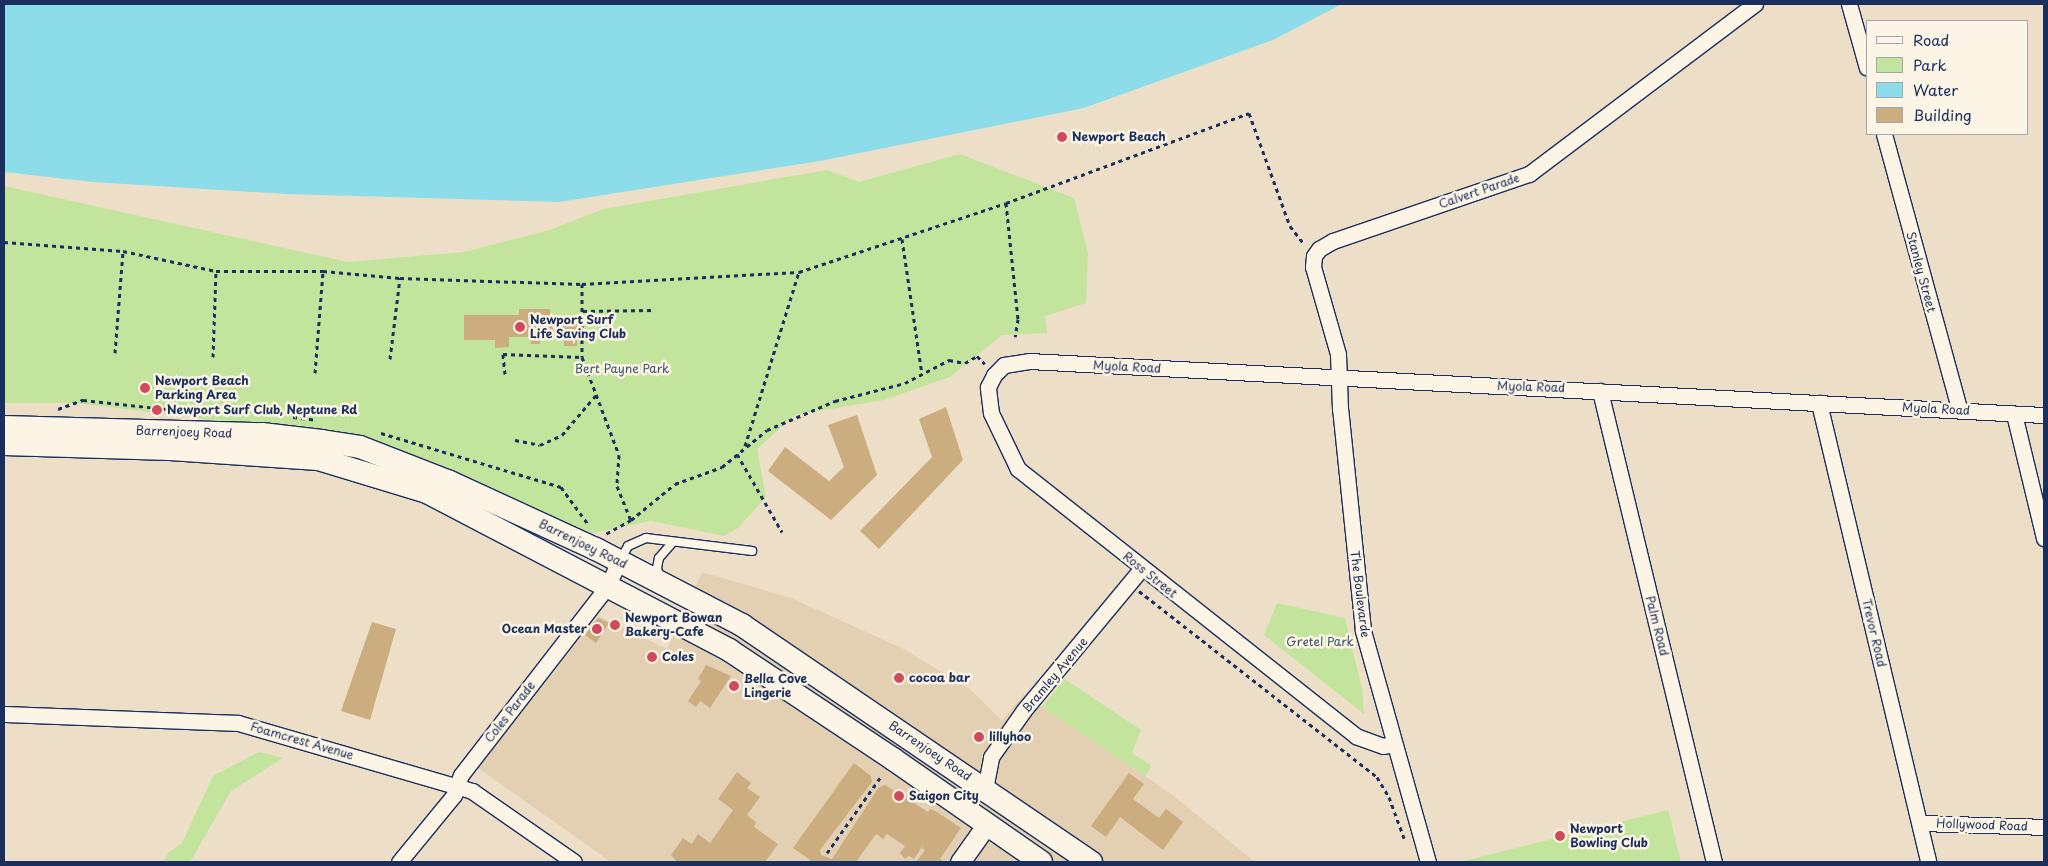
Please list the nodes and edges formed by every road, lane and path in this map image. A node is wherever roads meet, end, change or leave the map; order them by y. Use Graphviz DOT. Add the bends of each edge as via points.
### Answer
graph roads {
  1 [pos="1755,4"];
  2 [pos="1850,4"];
  3 [pos="1866,64"];
  4 [pos="1884,135"];
  5 [pos="1006,203"];
  6 [pos="902,239"];
  7 [pos="4,242"];
  8 [pos="123,251"];
  9 [pos="1314,256"];
  10 [pos="323,270"];
  11 [pos="216,271"];
  12 [pos="799,272"];
  13 [pos="400,278"];
  14 [pos="582,284"];
  15 [pos="653,310"];
  16 [pos="583,311"];
  17 [pos="1015,337"];
  18 [pos="115,353"];
  19 [pos="213,357"];
  20 [pos="582,357"];
  21 [pos="390,359"];
  22 [pos="315,373"];
  23 [pos="505,374"];
  24 [pos="922,374"];
  25 [pos="994,374"];
  26 [pos="1339,379"];
  27 [pos="1600,391"];
  28 [pos="596,395"];
  29 [pos="1819,403"];
  30 [pos="1958,410"];
  31 [pos="49,411"];
  32 [pos="187,411"];
  33 [pos="2014,414"];
  34 [pos="2044,415"];
  35 [pos="287,418"];
  36 [pos="323,421"];
  37 [pos="4,427"];
  38 [pos="378,433"];
  39 [pos="515,440"];
  40 [pos="4,444"];
  41 [pos="745,447"];
  42 [pos="737,454"];
  43 [pos="631,520"];
  44 [pos="590,526"];
  45 [pos="597,530"];
  46 [pos="782,532"];
  47 [pos="2044,538"];
  48 [pos="673,542"];
  49 [pos="752,551"];
  50 [pos="619,561"];
  51 [pos="1142,569"];
  52 [pos="661,582"];
  53 [pos="607,587"];
  54 [pos="1135,588"];
  55 [pos="4,714"];
  56 [pos="1394,744"];
  57 [pos="886,770"];
  58 [pos="456,785"];
  59 [pos="985,788"];
  60 [pos="1920,823"];
  61 [pos="987,824"];
  62 [pos="2044,827"];
  63 [pos="1406,841"];
  64 [pos="827,853"];
  65 [pos="399,862"];
  66 [pos="574,862"];
  67 [pos="960,862"];
  68 [pos="1041,862"];
  69 [pos="1091,862"];
  70 [pos="1428,862"];
  71 [pos="1714,862"];
  72 [pos="1928,862"];
  1 -- 9 [label="street, Calvert Parade" via="1529,174 1333,241 1319,248"];
  2 -- 3 [label="street"];
  4 -- 30 [label="street, Stanley Street"];
  5 -- 6 [label="path"];
  5 -- 9 [label="path" via="1249,113 1290,226"];
  5 -- 17 [label="path" via="1018,319"];
  6 -- 12 [label="path"];
  6 -- 24 [label="path"];
  7 -- 8 [label="path"];
  8 -- 11 [label="path"];
  8 -- 18 [label="path"];
  9 -- 26 [label="street" via="1313,267 1338,354"];
  10 -- 11 [label="path"];
  10 -- 13 [label="path"];
  10 -- 22 [label="path"];
  11 -- 19 [label="path"];
  12 -- 14 [label="path"];
  12 -- 41 [label="path"];
  13 -- 14 [label="path"];
  13 -- 21 [label="path"];
  14 -- 16 [label="path"];
  15 -- 16 [label="path"];
  16 -- 20 [label="path"];
  20 -- 23 [label="path" via="503,354"];
  20 -- 28 [label="path"];
  24 -- 25 [label="path" via="949,360 965,363 976,356"];
  24 -- 41 [label="path" via="906,382 835,401 767,430"];
  25 -- 26 [label="street, Myola Road" via="1004,365 1018,361"];
  25 -- 51 [label="street, Ross Street" via="988,387 991,413 1018,470"];
  26 -- 27 [label="street, Myola Road"];
  26 -- 56 [label="street, The Boulevarde" via="1363,630"];
  27 -- 29 [label="street, Myola Road"];
  27 -- 71 [label="street, Palm Road"];
  28 -- 39 [label="path" via="556,438 540,445"];
  28 -- 43 [label="path" via="619,455 617,486"];
  29 -- 30 [label="street, Myola Road"];
  29 -- 60 [label="street, Trevor Road"];
  30 -- 33 [label="street, Myola Road"];
  31 -- 32 [label="path" via="82,400"];
  33 -- 34 [label="street, Myola Road"];
  33 -- 47 [label="street"];
  35 -- 36 [label="path" via="304,416"];
  37 -- 50 [label="main road, Barrenjoey Road" via="262,434 360,448 450,482"];
  38 -- 44 [label="path" via="561,487"];
  40 -- 53 [label="main road, Barrenjoey Road" via="170,449 338,463 427,492"];
  41 -- 42 [label="path"];
  42 -- 43 [label="path" via="722,467 675,484"];
  42 -- 46 [label="path"];
  43 -- 45 [label="path" via="604,534"];
  48 -- 49 [label="lane"];
  48 -- 50 [label="lane" via="646,538 636,541 628,546"];
  48 -- 52 [label="lane" via="659,558 657,568"];
  50 -- 52 [label="main road, Barrenjoey Road"];
  50 -- 53 [label="street, Coles Parade"];
  51 -- 56 [label="street, Ross Street" via="1356,736 1383,746"];
  51 -- 59 [label="street, Bramley Avenue" via="1048,686 1024,710 991,757"];
  52 -- 59 [label="main road, Barrenjoey Road" via="742,625"];
  53 -- 58 [label="street, Coles Parade"];
  53 -- 61 [label="main road, Barrenjoey Road" via="729,650"];
  54 -- 63 [label="path" via="1376,777 1390,797"];
  55 -- 58 [label="street, Foamcrest Avenue" via="238,723"];
  56 -- 70 [label="street, The Boulevarde"];
  57 -- 64 [label="path"];
  58 -- 65 [label="street, Coles Parade" via="454,795"];
  58 -- 66 [label="street, Foamcrest Avenue" via="472,791"];
  59 -- 69 [label="main road, Barrenjoey Road"];
  60 -- 62 [label="street, Hollywood Road"];
  60 -- 72 [label="street, Trevor Road"];
  61 -- 67 [label="street"];
  61 -- 68 [label="main road, Barrenjoey Road"];
}
